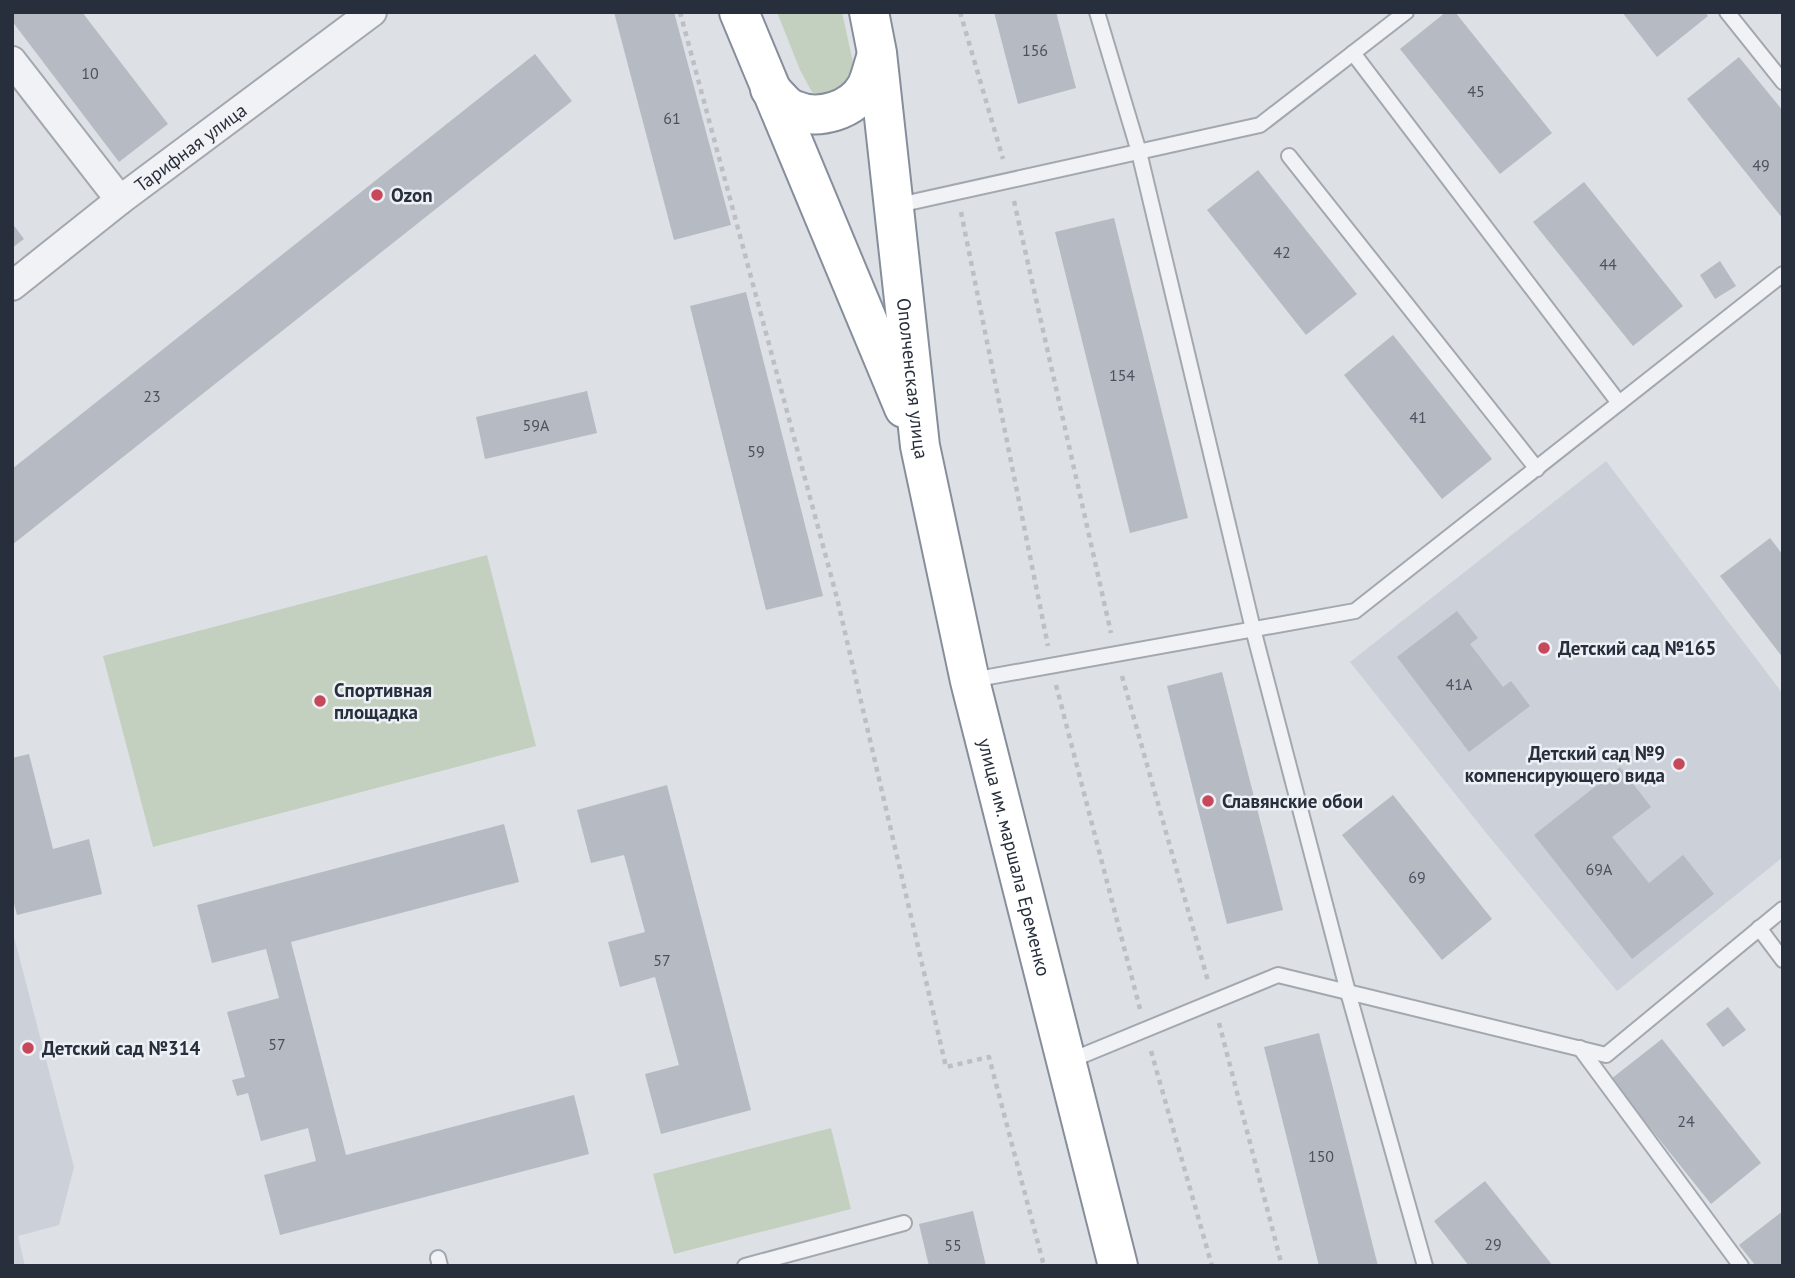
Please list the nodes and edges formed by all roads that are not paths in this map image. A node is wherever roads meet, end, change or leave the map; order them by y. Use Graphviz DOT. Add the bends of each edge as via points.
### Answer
graph roads {
  1 [pos="372,12"];
  2 [pos="739,12"];
  3 [pos="869,12"];
  4 [pos="1097,12"];
  5 [pos="1406,12"];
  6 [pos="1727,12"];
  7 [pos="877,53"];
  8 [pos="1353,53"];
  9 [pos="12,61"];
  10 [pos="1783,82"];
  11 [pos="769,89"];
  12 [pos="1139,152"];
  13 [pos="1289,156"];
  14 [pos="120,200"];
  15 [pos="894,206"];
  16 [pos="1783,274"];
  17 [pos="12,286"];
  18 [pos="1619,403"];
  19 [pos="920,446"];
  20 [pos="1537,469"];
  21 [pos="1253,629"];
  22 [pos="970,681"];
  23 [pos="1783,909"];
  24 [pos="1759,928"];
  25 [pos="1783,960"];
  26 [pos="1348,992"];
  27 [pos="1580,1048"];
  28 [pos="1066,1062"];
  29 [pos="904,1223"];
  30 [pos="745,1266"];
  31 [pos="1118,1266"];
  32 [pos="1425,1266"];
  33 [pos="1741,1266"];
  1 -- 14 [label="street, Тарифная улица"];
  2 -- 11 [label="highway, Ополченская улица"];
  3 -- 7 [label="highway, Ополченская улица"];
  4 -- 12 [label="lane"];
  5 -- 8 [label="lane"];
  6 -- 10 [label="lane"];
  7 -- 11 [label="highway" via="867,86 855,102 843,108 811,115 792,110"];
  7 -- 15 [label="highway, Ополченская улица"];
  8 -- 12 [label="lane" via="1260,125"];
  8 -- 18 [label="lane"];
  9 -- 14 [label="street"];
  11 -- 19 [label="highway, Ополченская улица"];
  12 -- 15 [label="lane"];
  12 -- 21 [label="lane"];
  13 -- 20 [label="lane"];
  14 -- 17 [label="street, Тарифная улица"];
  15 -- 19 [label="highway, Ополченская улица"];
  16 -- 18 [label="lane"];
  18 -- 20 [label="lane"];
  19 -- 22 [label="highway, улица им. маршала Еременко"];
  20 -- 21 [label="lane" via="1354,611"];
  21 -- 22 [label="lane"];
  21 -- 26 [label="lane"];
  22 -- 28 [label="highway, улица им. маршала Еременко"];
  23 -- 24 [label="lane"];
  24 -- 25 [label="lane"];
  24 -- 27 [label="lane" via="1606,1055"];
  26 -- 27 [label="lane"];
  26 -- 28 [label="lane" via="1278,975"];
  26 -- 32 [label="lane"];
  27 -- 33 [label="lane"];
  28 -- 31 [label="highway, улица им. маршала Еременко"];
  29 -- 30 [label="lane"];
}
